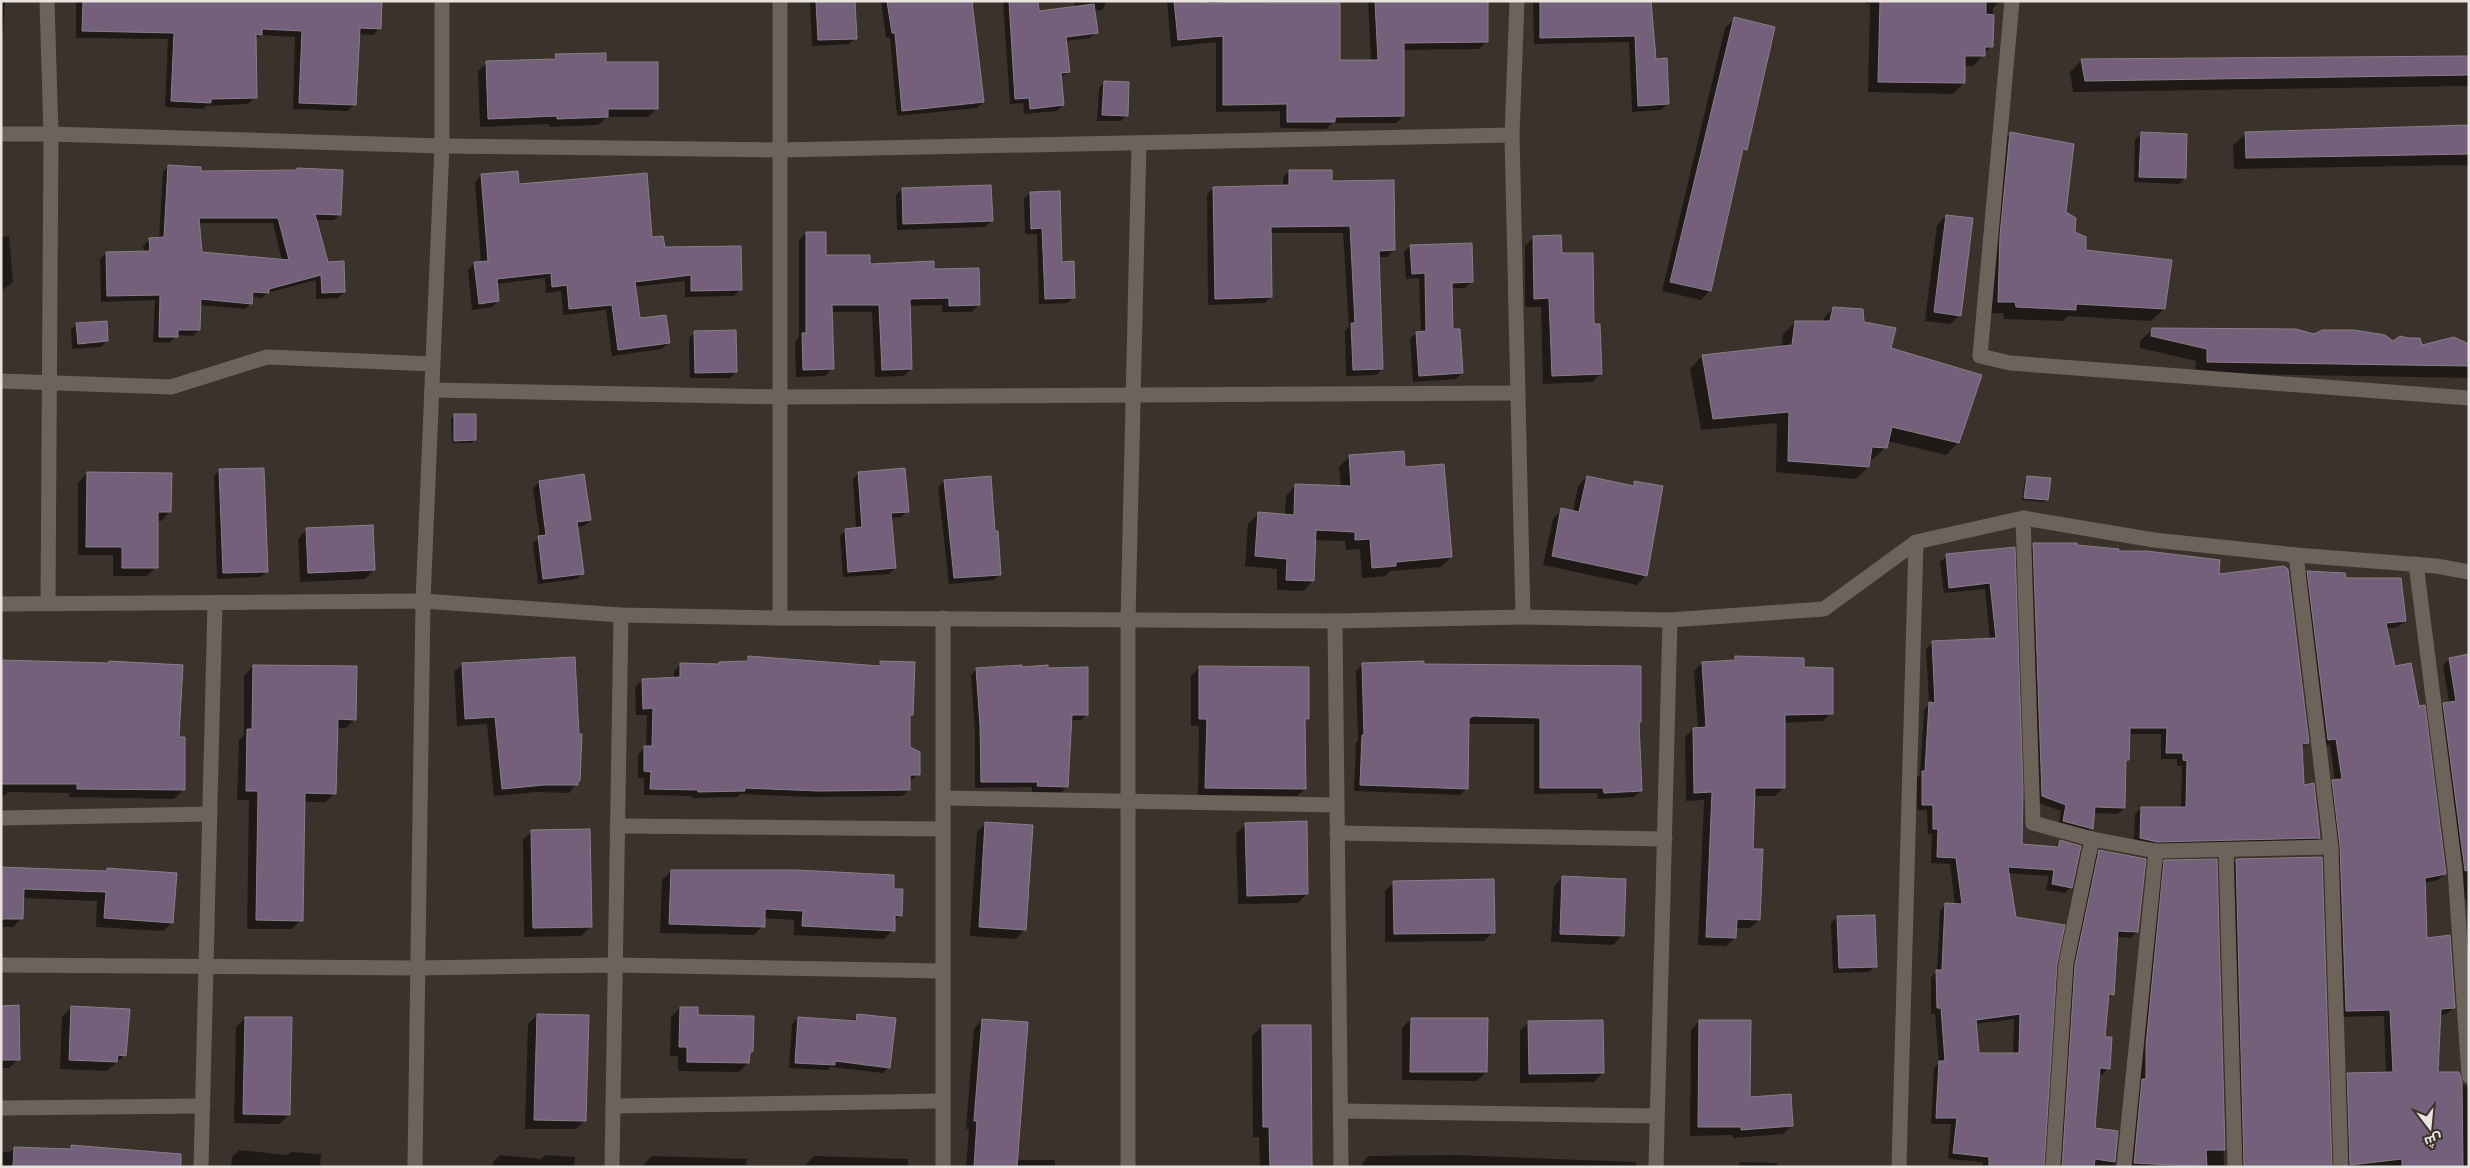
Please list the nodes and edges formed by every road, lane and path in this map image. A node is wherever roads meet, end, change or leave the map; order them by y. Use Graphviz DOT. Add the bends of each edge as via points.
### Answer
graph roads {
  1 [pos="47,1"];
  2 [pos="442,1"];
  3 [pos="780,1"];
  4 [pos="1517,1"];
  5 [pos="2012,1"];
  6 [pos="1,134"];
  7 [pos="51,134"];
  8 [pos="1512,134"];
  9 [pos="1139,143"];
  10 [pos="442,146"];
  11 [pos="780,150"];
  12 [pos="433,364"];
  13 [pos="1,381"];
  14 [pos="49,383"];
  15 [pos="432,390"];
  16 [pos="1518,393"];
  17 [pos="1133,396"];
  18 [pos="781,397"];
  19 [pos="2469,398"];
  20 [pos="2023,518"];
  21 [pos="1916,542"];
  22 [pos="2296,555"];
  23 [pos="2416,564"];
  24 [pos="2469,572"];
  25 [pos="424,601"];
  26 [pos="215,602"];
  27 [pos="1,604"];
  28 [pos="48,604"];
  29 [pos="620,615"];
  30 [pos="1523,617"];
  31 [pos="780,618"];
  32 [pos="943,618"];
  33 [pos="1128,620"];
  34 [pos="1670,620"];
  35 [pos="1335,621"];
  36 [pos="943,798"];
  37 [pos="1128,801"];
  38 [pos="1337,805"];
  39 [pos="210,814"];
  40 [pos="1,818"];
  41 [pos="617,826"];
  42 [pos="943,829"];
  43 [pos="1338,833"];
  44 [pos="1666,839"];
  45 [pos="2092,839"];
  46 [pos="2331,847"];
  47 [pos="2226,850"];
  48 [pos="2156,851"];
  49 [pos="1,965"];
  50 [pos="615,965"];
  51 [pos="206,967"];
  52 [pos="417,968"];
  53 [pos="943,971"];
  54 [pos="2466,1003"];
  55 [pos="2469,1076"];
  56 [pos="943,1101"];
  57 [pos="203,1106"];
  58 [pos="613,1106"];
  59 [pos="1,1108"];
  60 [pos="1340,1111"];
  61 [pos="1656,1116"];
  62 [pos="201,1167"];
  63 [pos="415,1167"];
  64 [pos="612,1167"];
  65 [pos="943,1167"];
  66 [pos="1128,1167"];
  67 [pos="1341,1167"];
  68 [pos="1656,1167"];
  69 [pos="1899,1167"];
  70 [pos="2053,1167"];
  71 [pos="2124,1167"];
  72 [pos="2235,1167"];
  73 [pos="2341,1167"];
  1 -- 7 [label="street"];
  2 -- 10 [label="street"];
  3 -- 11 [label="street"];
  4 -- 8 [label="street"];
  5 -- 19 [label="street" via="1980,356 2010,363"];
  6 -- 7 [label="street"];
  7 -- 10 [label="street"];
  7 -- 14 [label="street"];
  8 -- 9 [label="street"];
  8 -- 16 [label="street"];
  9 -- 11 [label="street"];
  9 -- 17 [label="street"];
  10 -- 11 [label="street"];
  10 -- 12 [label="street"];
  11 -- 18 [label="street"];
  12 -- 14 [label="street" via="266,357 171,388"];
  12 -- 15 [label="street"];
  13 -- 14 [label="street"];
  14 -- 28 [label="street"];
  15 -- 18 [label="street"];
  15 -- 25 [label="street"];
  16 -- 17 [label="street"];
  16 -- 30 [label="street"];
  17 -- 18 [label="street"];
  17 -- 33 [label="street"];
  18 -- 31 [label="street"];
  20 -- 21 [label="street"];
  20 -- 22 [label="street" via="2154,540"];
  20 -- 45 [label="street" via="2033,823"];
  21 -- 34 [label="street" via="1824,609"];
  21 -- 69 [label="street"];
  22 -- 23 [label="street"];
  22 -- 46 [label="street"];
  23 -- 24 [label="street"];
  23 -- 54 [label="street" via="2456,869"];
  25 -- 26 [label="street"];
  25 -- 29 [label="street"];
  25 -- 52 [label="street"];
  26 -- 28 [label="street"];
  26 -- 39 [label="street"];
  27 -- 28 [label="street"];
  29 -- 31 [label="street"];
  29 -- 41 [label="street"];
  30 -- 34 [label="street"];
  30 -- 35 [label="street"];
  31 -- 32 [label="street"];
  32 -- 33 [label="street"];
  32 -- 36 [label="street"];
  33 -- 35 [label="street"];
  33 -- 37 [label="street"];
  34 -- 44 [label="street"];
  35 -- 38 [label="street"];
  36 -- 37 [label="street"];
  36 -- 42 [label="street"];
  37 -- 38 [label="street"];
  37 -- 66 [label="street"];
  38 -- 43 [label="street"];
  39 -- 40 [label="street"];
  39 -- 51 [label="street"];
  41 -- 42 [label="street"];
  41 -- 50 [label="street"];
  42 -- 53 [label="street"];
  43 -- 44 [label="street"];
  43 -- 60 [label="street"];
  44 -- 61 [label="street"];
  45 -- 48 [label="street"];
  45 -- 70 [label="street" via="2066,964"];
  46 -- 47 [label="street"];
  46 -- 73 [label="street"];
  47 -- 48 [label="street"];
  47 -- 72 [label="street"];
  48 -- 71 [label="street"];
  49 -- 51 [label="street"];
  50 -- 52 [label="street"];
  50 -- 53 [label="street"];
  50 -- 58 [label="street"];
  51 -- 52 [label="street"];
  51 -- 57 [label="street"];
  52 -- 63 [label="street"];
  53 -- 56 [label="street"];
  54 -- 55 [label="street"];
  56 -- 58 [label="street"];
  56 -- 65 [label="street"];
  57 -- 59 [label="street"];
  57 -- 62 [label="street"];
  58 -- 64 [label="street"];
  60 -- 61 [label="street"];
  60 -- 67 [label="street"];
  61 -- 68 [label="street"];
}
